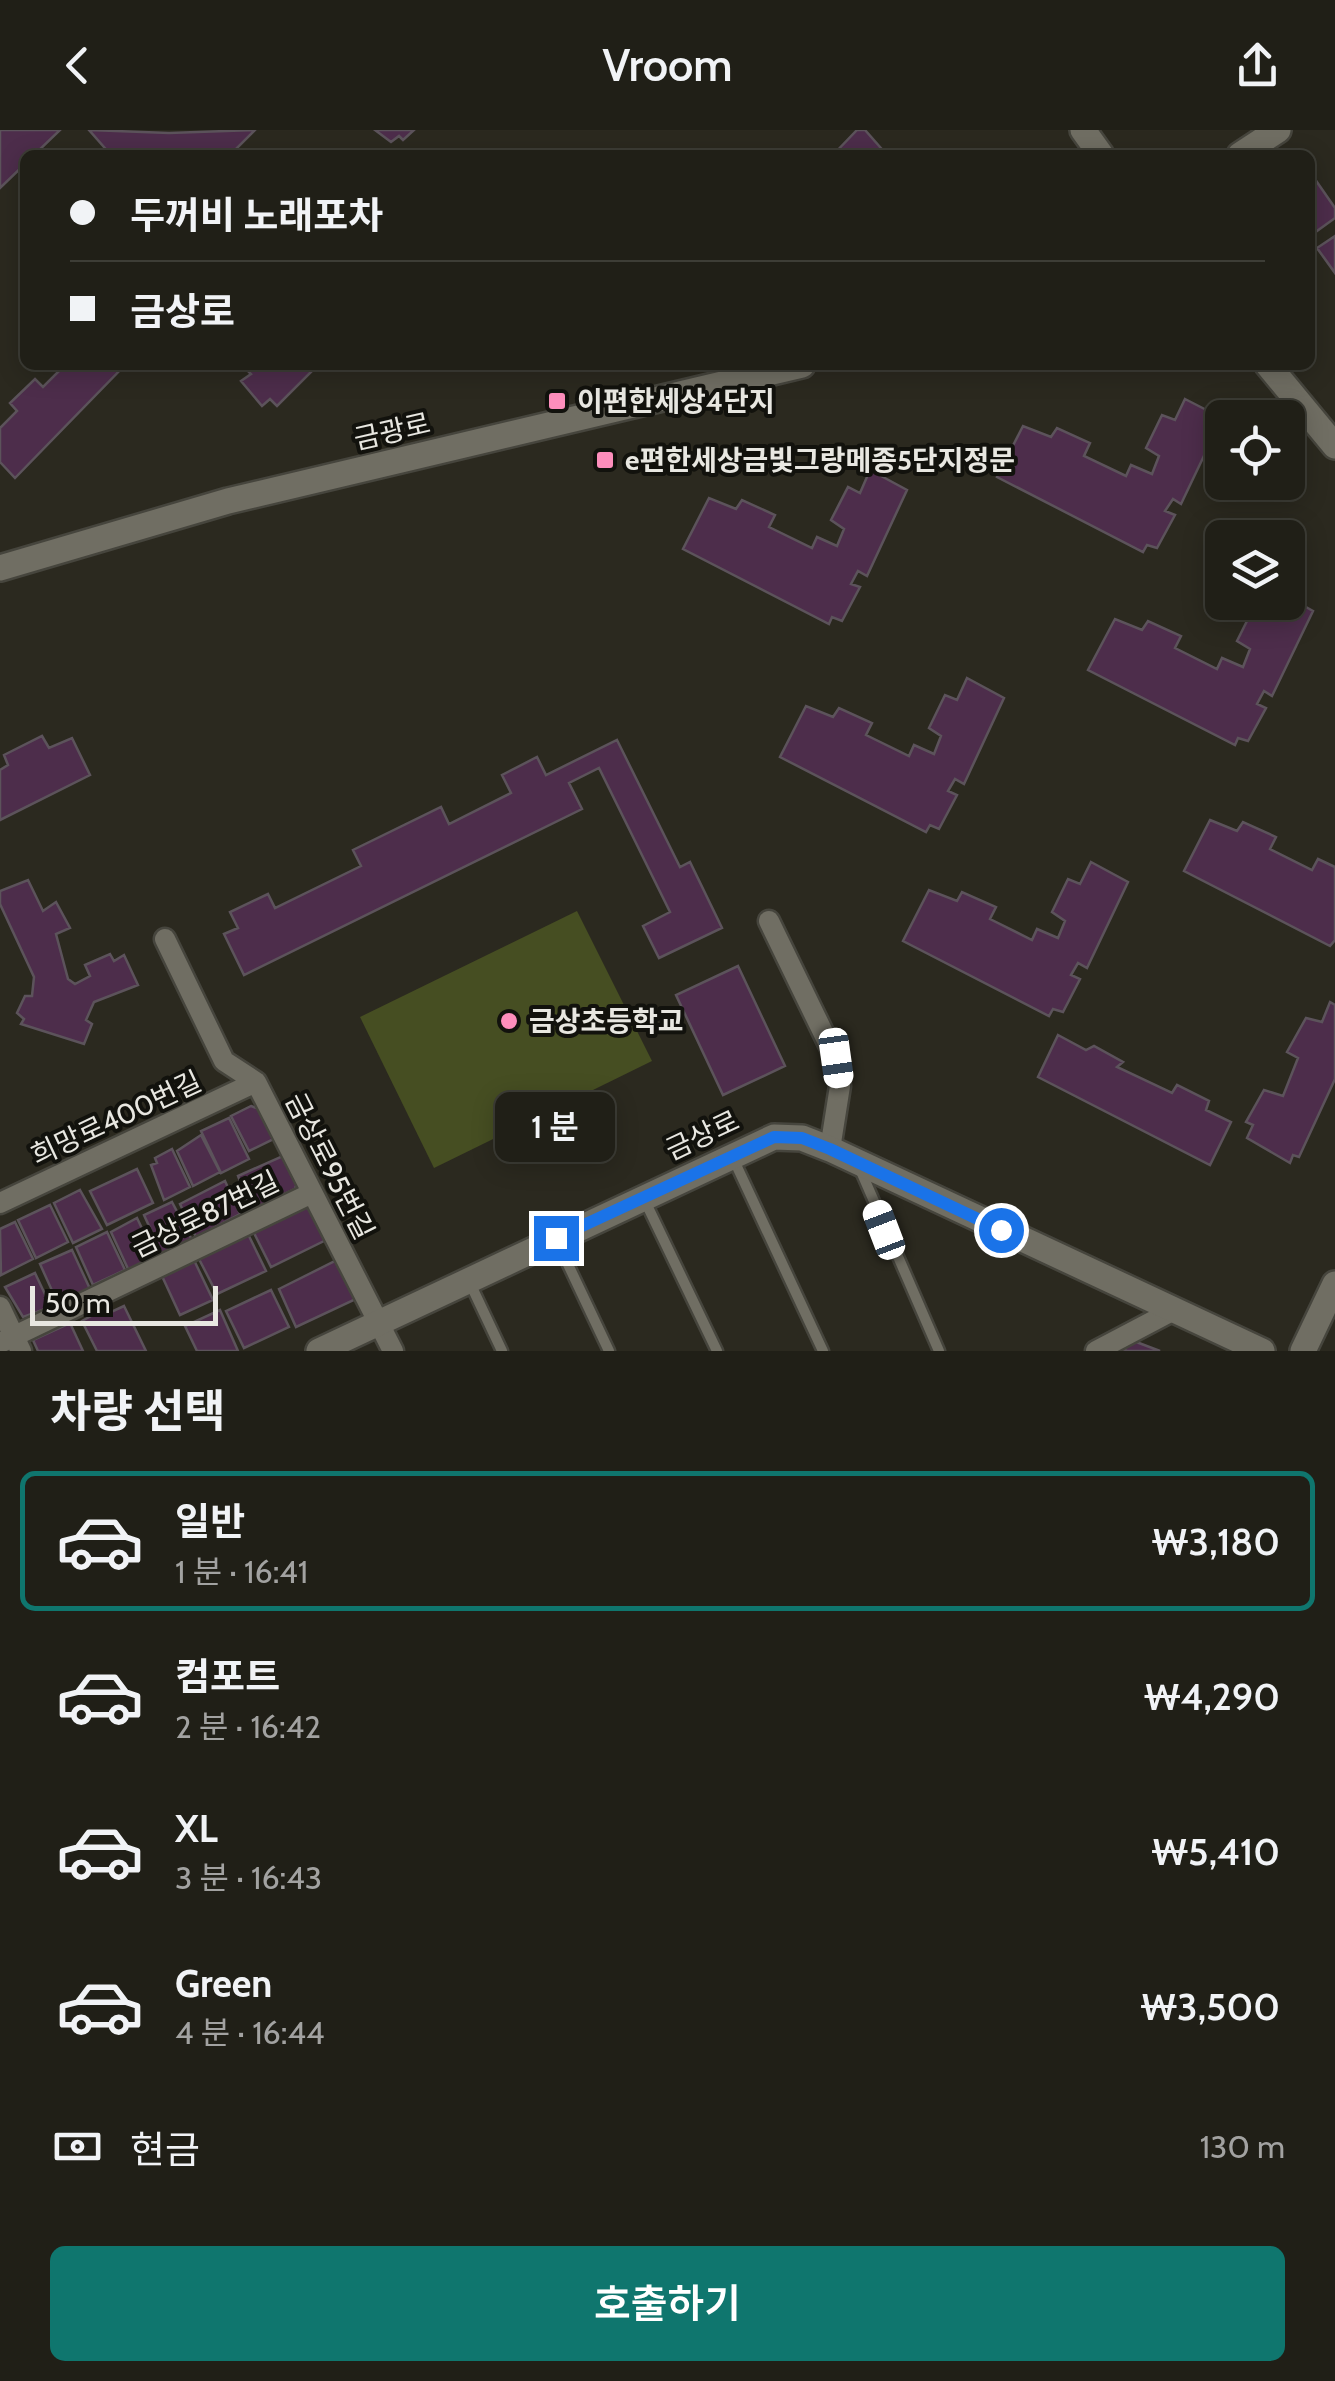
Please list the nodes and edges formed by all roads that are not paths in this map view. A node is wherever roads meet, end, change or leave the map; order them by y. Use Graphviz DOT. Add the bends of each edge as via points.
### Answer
graph roads {
  1 [pos="1082,130"];
  2 [pos="1278,130"];
  3 [pos="1097,150"];
  4 [pos="1248,150"];
  5 [pos="781,370"];
  6 [pos="1272,370"];
  7 [pos="1335,446"];
  8 [pos="0,568"];
  9 [pos="769,921"];
  10 [pos="165,939"];
  11 [pos="256,1082"];
  12 [pos="830,1149"];
  13 [pos="731,1155"];
  14 [pos="858,1164"];
  15 [pos="312,1193"];
  16 [pos="642,1196"];
  17 [pos="0,1203"];
  18 [pos="556,1238"];
  19 [pos="469,1280"];
  20 [pos="1335,1284"];
  21 [pos="0,1307"];
  22 [pos="1174,1310"];
  23 [pos="380,1322"];
  24 [pos="1222,1342"];
  25 [pos="12,1343"];
  26 [pos="1106,1348"];
  27 [pos="319,1351"];
  28 [pos="393,1351"];
  29 [pos="502,1351"];
  30 [pos="609,1351"];
  31 [pos="717,1351"];
  32 [pos="823,1351"];
  33 [pos="939,1351"];
  34 [pos="1262,1351"];
  35 [pos="1303,1351"];
  1 -- 3 [label="street"];
  2 -- 4 [label="street"];
  5 -- 8 [label="street, 금광로" via="228,501"];
  6 -- 7 [label="street"];
  9 -- 12 [label="street" via="836,1058 840,1086"];
  10 -- 11 [label="street, 금상로95번길" via="224,1061"];
  11 -- 15 [label="street, 금상로95번길"];
  11 -- 17 [label="street, 희망로400번길"];
  12 -- 13 [label="street, 금상로" via="774,1137"];
  12 -- 14 [label="street, 금상로"];
  13 -- 16 [label="street, 금상로"];
  13 -- 32 [label="lane"];
  14 -- 22 [label="street, 금상로"];
  14 -- 33 [label="lane"];
  15 -- 23 [label="street, 금상로95번길"];
  15 -- 25 [label="street, 금상로87번길"];
  16 -- 18 [label="street, 금상로"];
  16 -- 31 [label="lane"];
  18 -- 19 [label="street, 금상로"];
  18 -- 30 [label="lane"];
  19 -- 23 [label="street, 금상로"];
  19 -- 29 [label="lane"];
  20 -- 35 [label="street"];
  21 -- 25 [label="street, 금상로87번길"];
  22 -- 24 [label="street, 금상로"];
  22 -- 26 [label="street"];
  23 -- 27 [label="street, 금상로"];
  23 -- 28 [label="street, 금상로95번길"];
  24 -- 34 [label="street, 금상로"];
}
